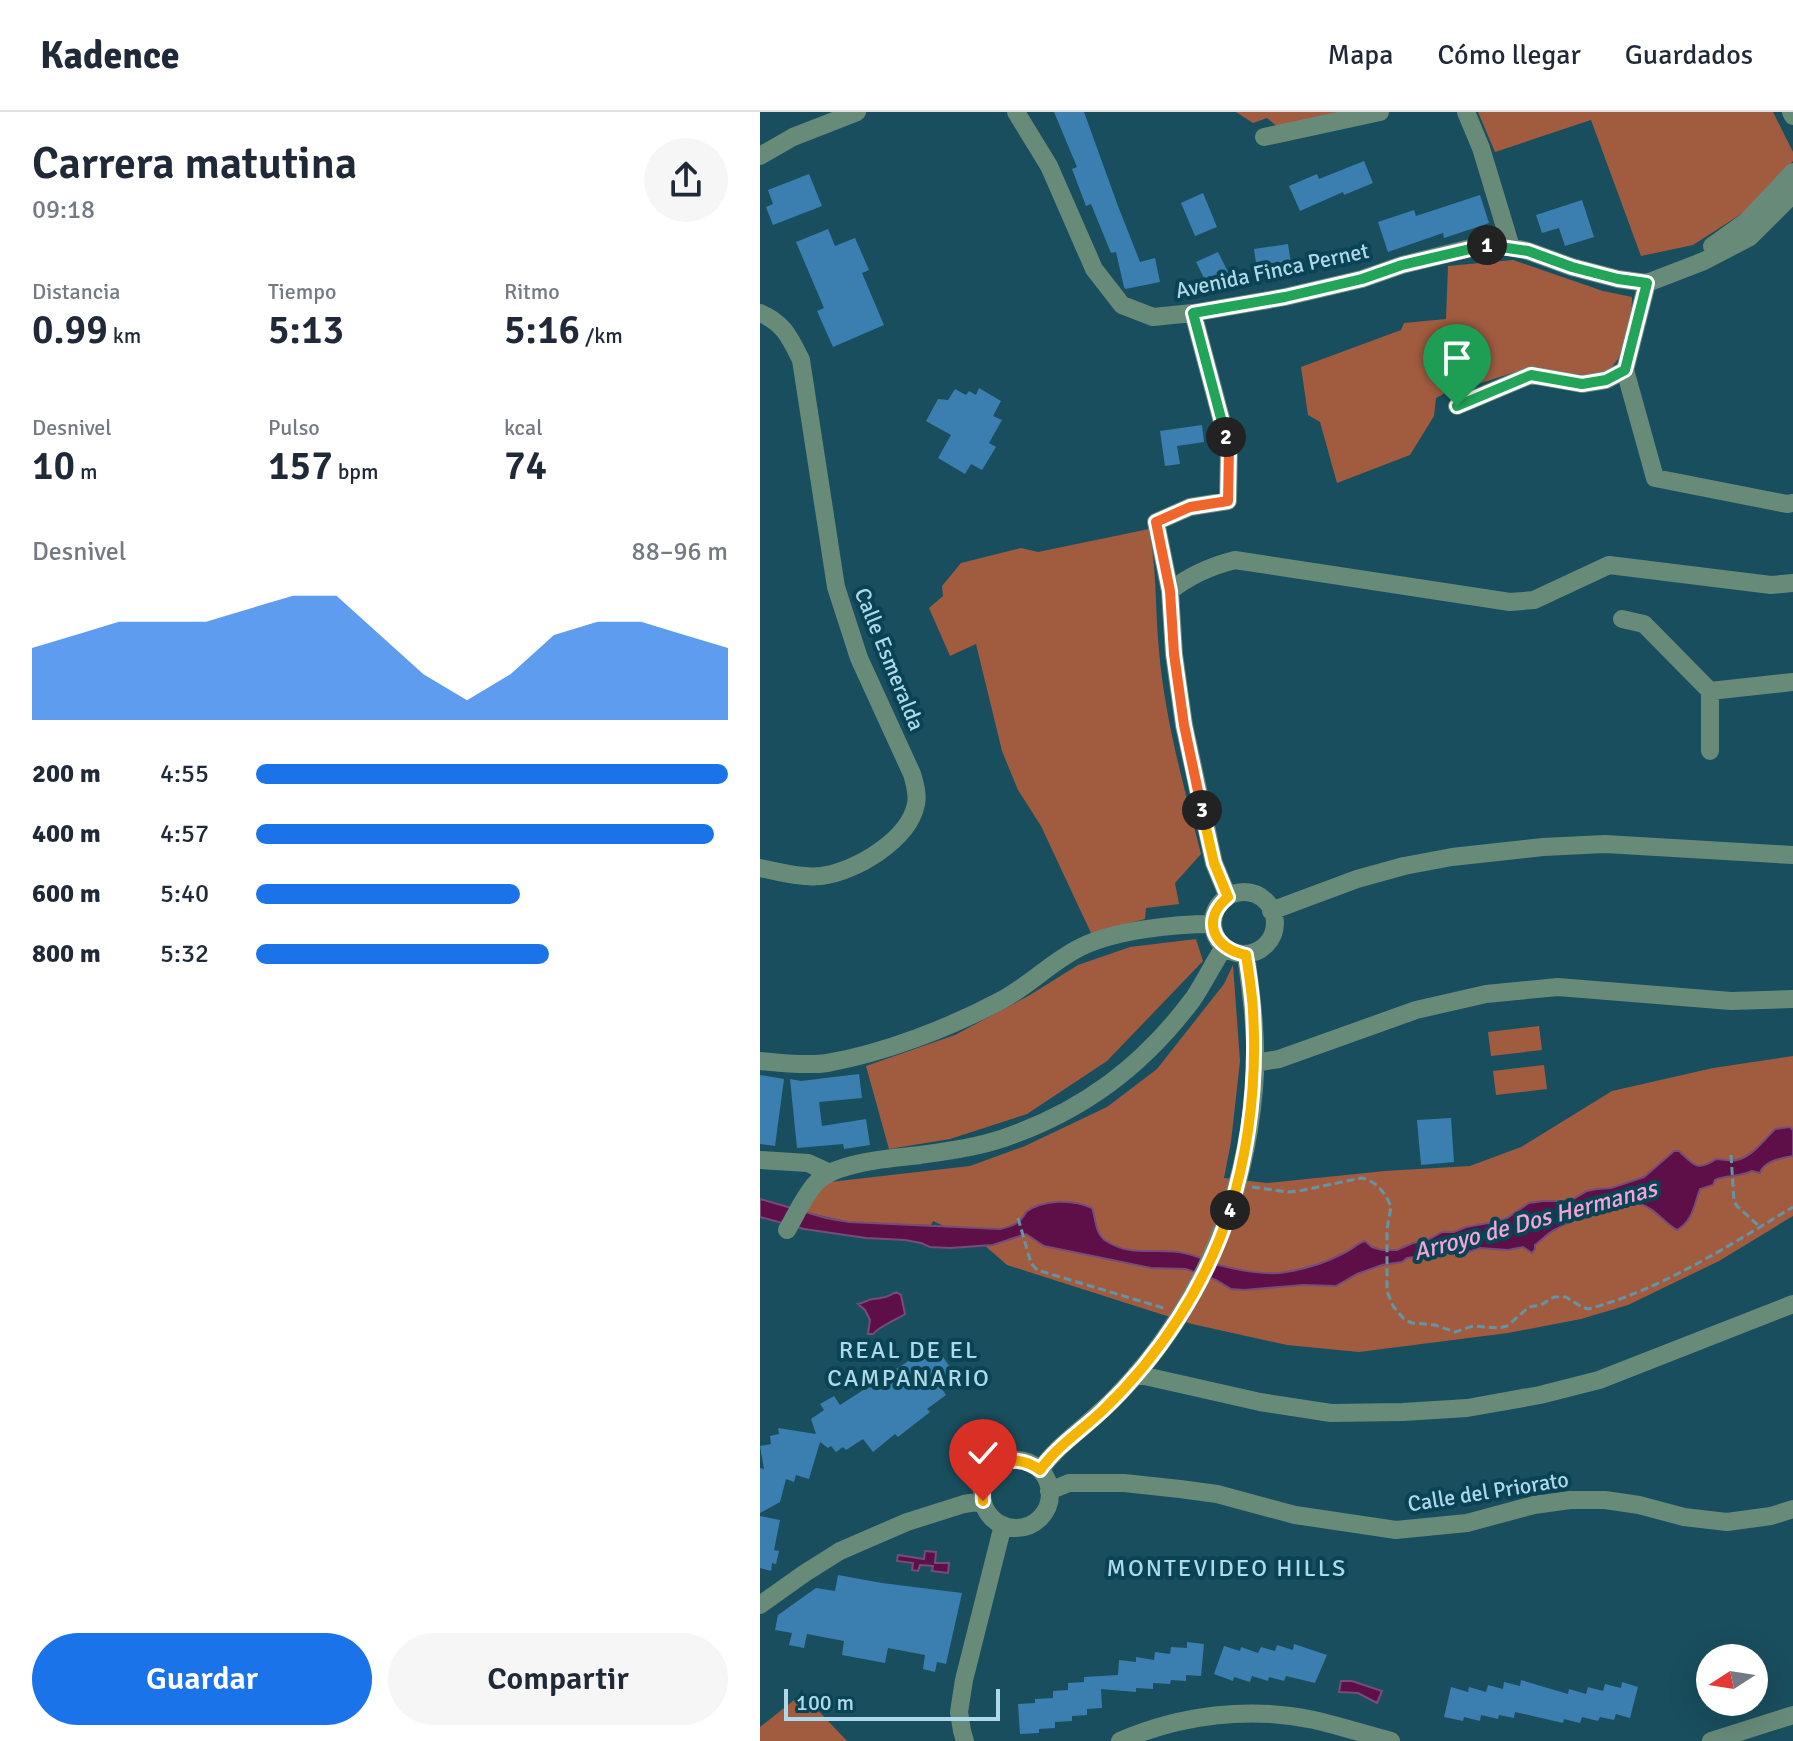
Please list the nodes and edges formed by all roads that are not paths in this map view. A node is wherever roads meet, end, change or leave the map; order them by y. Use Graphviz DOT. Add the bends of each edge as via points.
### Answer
graph roads {
  1 [pos="857,112"];
  2 [pos="1016,112"];
  3 [pos="1380,112"];
  4 [pos="1466,112"];
  5 [pos="1264,137"];
  6 [pos="760,156"];
  7 [pos="1793,172"];
  8 [pos="1793,194"];
  9 [pos="1511,247"];
  10 [pos="1647,283"];
  11 [pos="760,313"];
  12 [pos="1193,313"];
  13 [pos="1625,370"];
  14 [pos="1457,406"];
  15 [pos="1793,503"];
  16 [pos="1793,583"];
  17 [pos="1170,591"];
  18 [pos="1622,619"];
  19 [pos="1793,682"];
  20 [pos="1710,691"];
  21 [pos="1710,751"];
  22 [pos="1793,855"];
  23 [pos="760,868"];
  24 [pos="1228,897"];
  25 [pos="1271,911"];
  26 [pos="1213,924"];
  27 [pos="1224,947"];
  28 [pos="1246,955"];
  29 [pos="1793,999"];
  30 [pos="760,1061"];
  31 [pos="1255,1063"];
  32 [pos="760,1160"];
  33 [pos="830,1173"];
  34 [pos="787,1230"];
  35 [pos="1793,1304"];
  36 [pos="1136,1374"];
  37 [pos="1040,1470"];
  38 [pos="1049,1491"];
  39 [pos="983,1501"];
  40 [pos="1793,1509"];
  41 [pos="1003,1525"];
  42 [pos="760,1605"];
  43 [pos="1793,1715"];
  44 [pos="965,1741"];
  45 [pos="1120,1741"];
  46 [pos="1391,1741"];
  47 [pos="1711,1741"];
  1 -- 6 [label="street"];
  2 -- 12 [label="street, Avenida Finca Pernet" via="1049,166 1094,269 1122,305 1153,317"];
  3 -- 5 [label="street"];
  4 -- 9 [label="street"];
  7 -- 10 [label="street" via="1747,221"];
  8 -- 10 [label="street" via="1750,237"];
  9 -- 10 [label="street, Avenida Finca Pernet"];
  9 -- 12 [label="street, Avenida Finca Pernet" via="1483,245 1362,279"];
  10 -- 13 [label="street"];
  11 -- 23 [label="street, Calle Esmeralda" via="787,333 801,360 836,587 859,658 912,774 916,805 911,819 867,861 823,876"];
  12 -- 17 [label="street" via="1229,448 1228,501 1190,507 1156,522"];
  13 -- 14 [label="street" via="1582,384 1531,375"];
  13 -- 15 [label="street" via="1655,478"];
  16 -- 17 [label="street" via="1771,585 1609,565 1534,600 1510,602 1235,560 1186,578"];
  17 -- 24 [label="street" via="1184,725 1214,863"];
  18 -- 20 [label="street" via="1644,624"];
  19 -- 20 [label="street"];
  20 -- 21 [label="street"];
  22 -- 25 [label="street" via="1605,844 1543,847 1404,866"];
  24 -- 25 [label="street" via="1256,895"];
  24 -- 26 [label="street" via="1215,911"];
  25 -- 28 [label="street" via="1272,936 1260,950"];
  26 -- 27 [label="street"];
  26 -- 30 [label="street" via="1117,935 1082,946 1002,1000 874,1052 824,1063"];
  27 -- 28 [label="street"];
  27 -- 33 [label="street" via="1195,997 1147,1054 1109,1086 1003,1139 872,1160"];
  28 -- 31 [label="street"];
  29 -- 31 [label="street" via="1731,1001 1558,987 1486,994 1416,1010"];
  31 -- 36 [label="street" via="1238,1185 1215,1249 1186,1306"];
  32 -- 33 [label="street" via="808,1163"];
  33 -- 34 [label="street" via="817,1181"];
  35 -- 36 [label="street" via="1599,1380 1467,1408 1331,1413"];
  36 -- 37 [label="street"];
  37 -- 38 [label="street"];
  37 -- 39 [label="street" via="1025,1461 1000,1464 983,1484"];
  38 -- 40 [label="street, Calle del Priorato" via="1069,1483 1180,1489 1295,1515 1396,1530 1467,1523 1570,1500 1605,1500 1717,1521 1750,1520"];
  38 -- 41 [label="street" via="1044,1513 1033,1524"];
  39 -- 41 [label="street"];
  39 -- 42 [label="street" via="907,1522 840,1551"];
  41 -- 44 [label="street" via="964,1680 959,1712"];
  43 -- 47 [label="street"];
  45 -- 46 [label="street" via="1163,1725 1261,1713"];
}
